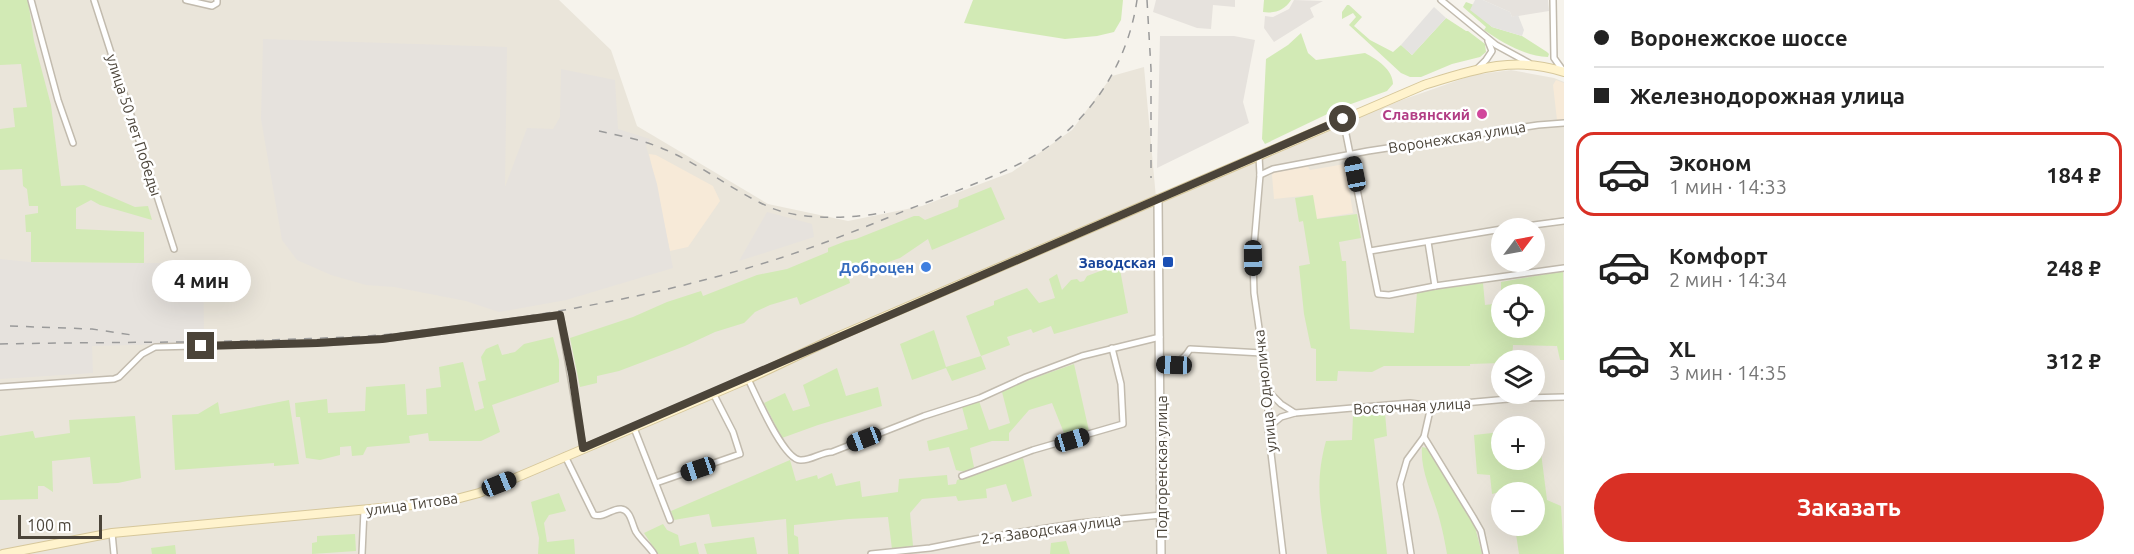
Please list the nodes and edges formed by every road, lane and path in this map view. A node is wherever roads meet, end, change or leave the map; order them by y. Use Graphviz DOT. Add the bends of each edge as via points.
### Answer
graph roads {
  1 [pos="31,0"];
  2 [pos="94,0"];
  3 [pos="186,0"];
  4 [pos="218,0"];
  5 [pos="1441,0"];
  6 [pos="1553,0"];
  7 [pos="1485,37"];
  8 [pos="1530,64"];
  9 [pos="1478,68"];
  10 [pos="1564,72"];
  11 [pos="1343,119"];
  12 [pos="1564,123"];
  13 [pos="73,142"];
  14 [pos="1351,155"];
  15 [pos="1259,156"];
  16 [pos="1260,175"];
  17 [pos="1158,199"];
  18 [pos="1564,221"];
  19 [pos="1545,223"];
  20 [pos="1491,231"];
  21 [pos="1428,242"];
  22 [pos="174,249"];
  23 [pos="1370,251"];
  24 [pos="1564,268"];
  25 [pos="1435,286"];
  26 [pos="1160,337"];
  27 [pos="1112,348"];
  28 [pos="1262,353"];
  29 [pos="1160,364"];
  30 [pos="748,379"];
  31 [pos="0,387"];
  32 [pos="1268,391"];
  33 [pos="713,393"];
  34 [pos="1564,397"];
  35 [pos="1431,406"];
  36 [pos="1294,413"];
  37 [pos="634,428"];
  38 [pos="1268,428"];
  39 [pos="1424,437"];
  40 [pos="583,448"];
  41 [pos="565,456"];
  42 [pos="962,476"];
  43 [pos="656,483"];
  44 [pos="364,510"];
  45 [pos="1161,515"];
  46 [pos="670,520"];
  47 [pos="112,533"];
  48 [pos="3,554"];
  49 [pos="114,554"];
  50 [pos="362,554"];
  51 [pos="654,554"];
  52 [pos="871,554"];
  53 [pos="1161,554"];
  54 [pos="1283,554"];
  55 [pos="1410,554"];
  56 [pos="1486,554"];
  1 -- 13 [label="street"];
  2 -- 22 [label="street, улица 50 лет Победы"];
  3 -- 4 [label="street" via="212,6"];
  5 -- 7 [label="street"];
  6 -- 10 [label="street" via="1554,58"];
  7 -- 8 [label="street"];
  7 -- 9 [label="street" via="1492,51"];
  8 -- 9 [label="main road, улица Титова"];
  8 -- 10 [label="main road, улица Титова"];
  9 -- 11 [label="main road, улица Титова" via="1424,85"];
  11 -- 14 [label="street"];
  11 -- 15 [label="main road, улица Титова"];
  12 -- 14 [label="street, Воронежская улица"];
  14 -- 16 [label="street, Воронежская улица"];
  14 -- 23 [label="street"];
  15 -- 16 [label="street, улица Одноличка"];
  15 -- 17 [label="main road, улица Титова"];
  16 -- 28 [label="street, улица Одноличка" via="1253,258"];
  17 -- 26 [label="street, Подгоренская улица"];
  17 -- 30 [label="main road, улица Титова"];
  18 -- 19 [label="street"];
  20 -- 21 [label="street"];
  21 -- 23 [label="street"];
  21 -- 25 [label="street"];
  23 -- 25 [label="street" via="1378,294"];
  24 -- 25 [label="street"];
  26 -- 27 [label="street"];
  26 -- 29 [label="street, Подгоренская улица"];
  27 -- 30 [label="street" via="802,461 788,453 778,438"];
  27 -- 42 [label="street" via="1121,384 1123,424"];
  28 -- 29 [label="street" via="1190,349 1174,365"];
  28 -- 32 [label="street, улица Одноличка"];
  29 -- 45 [label="street, Подгоренская улица"];
  30 -- 33 [label="main road, улица Титова"];
  31 -- 40 [label="street" via="114,379 155,347 382,339 560,315"];
  32 -- 36 [label="street"];
  32 -- 38 [label="street, улица Одноличка"];
  33 -- 37 [label="main road, улица Титова"];
  33 -- 43 [label="street" via="740,454"];
  34 -- 35 [label="street, Восточная улица"];
  35 -- 36 [label="street, Восточная улица" via="1410,404"];
  35 -- 39 [label="street"];
  36 -- 38 [label="street" via="1281,417"];
  37 -- 40 [label="main road, улица Титова"];
  37 -- 43 [label="street"];
  38 -- 54 [label="street, улица Одноличка"];
  39 -- 55 [label="street" via="1407,460 1400,484"];
  39 -- 56 [label="street" via="1473,517"];
  40 -- 41 [label="main road, улица Титова"];
  41 -- 44 [label="main road, улица Титова" via="478,493 445,502"];
  41 -- 51 [label="street" via="594,515 619,509 628,512 636,532"];
  43 -- 46 [label="street"];
  44 -- 47 [label="main road, улица Титова"];
  44 -- 50 [label="street"];
  45 -- 52 [label="street, 2-я Заводская улица" via="1079,523"];
  45 -- 53 [label="street, Подгоренская улица"];
  47 -- 48 [label="main road, улица Титова"];
  47 -- 49 [label="street"];
}
